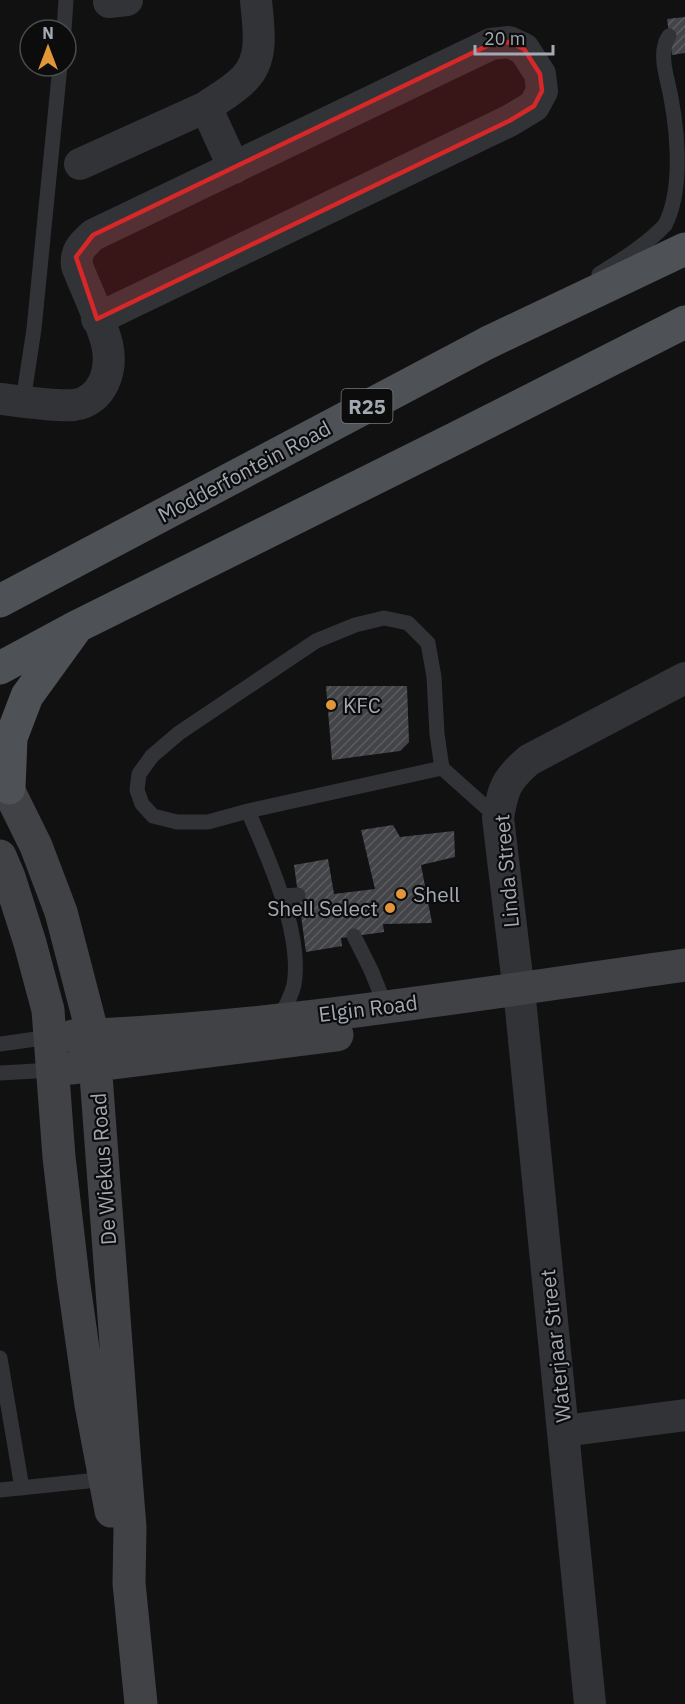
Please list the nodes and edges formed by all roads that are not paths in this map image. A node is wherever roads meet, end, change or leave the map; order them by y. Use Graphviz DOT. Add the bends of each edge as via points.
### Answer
graph roads {
  1 [pos="66,0"];
  2 [pos="256,0"];
  3 [pos="64,18"];
  4 [pos="669,36"];
  5 [pos="59,78"];
  6 [pos="207,107"];
  7 [pos="80,164"];
  8 [pos="234,168"];
  9 [pos="685,249"];
  10 [pos="97,320"];
  11 [pos="685,322"];
  12 [pos="487,343"];
  13 [pos="12,400"];
  14 [pos="53,572"];
  15 [pos="0,573"];
  16 [pos="0,602"];
  17 [pos="76,627"];
  18 [pos="0,668"];
  19 [pos="685,678"];
  20 [pos="442,768"];
  21 [pos="4,780"];
  22 [pos="248,811"];
  23 [pos="498,818"];
  24 [pos="0,856"];
  25 [pos="298,895"];
  26 [pos="282,896"];
  27 [pos="354,936"];
  28 [pos="685,965"];
  29 [pos="685,985"];
  30 [pos="520,998"];
  31 [pos="386,1007"];
  32 [pos="279,1019"];
  33 [pos="50,1037"];
  34 [pos="0,1044"];
  35 [pos="94,1051"];
  36 [pos="53,1070"];
  37 [pos="0,1072"];
  38 [pos="0,1358"];
  39 [pos="685,1415"];
  40 [pos="564,1431"];
  41 [pos="116,1479"];
  42 [pos="22,1488"];
  43 [pos="2,1489"];
  44 [pos="141,1704"];
  45 [pos="591,1704"];
  1 -- 3 [label="lane"];
  2 -- 6 [label="street" via="257,57 246,78"];
  4 -- 12 [label="lane" via="663,51 664,66 679,128 683,180 667,223 635,252"];
  5 -- 13 [label="lane" via="34,329"];
  6 -- 7 [label="street"];
  6 -- 8 [label="street"];
  8 -- 10 [label="street" via="93,235 81,245 75,257"];
  8 -- 10 [label="street" via="491,44 509,42 524,49 540,74 542,92 534,106 509,121"];
  9 -- 12 [label="main road, Modderfontein Road / R25"];
  10 -- 13 [label="street" via="107,345 107,371 102,388 90,401 73,405"];
  11 -- 17 [label="main road"];
  12 -- 14 [label="main road, Modderfontein Road / R25"];
  14 -- 15 [label="main road"];
  14 -- 16 [label="main road, Modderfontein Road / R25"];
  17 -- 18 [label="main road"];
  17 -- 21 [label="main road" via="27,696 11,738"];
  19 -- 23 [label="street, Linda Street" via="529,760 513,773 502,792"];
  20 -- 22 [label="lane"];
  20 -- 22 [label="lane" via="428,643 408,623 384,618 364,622 316,641 189,727 152,756 139,774 137,790 142,804 153,816 177,822 208,822"];
  20 -- 23 [label="lane"];
  21 -- 35 [label="street, De Wiekus Road" via="36,846 61,912"];
  22 -- 26 [label="lane"];
  23 -- 30 [label="street, Linda Street"];
  24 -- 33 [label="street, De Wiekus Road" via="30,943 48,1011"];
  25 -- 26 [label="lane"];
  26 -- 32 [label="lane" via="296,965 290,999"];
  27 -- 31 [label="lane"];
  28 -- 30 [label="street, Elgin Road"];
  29 -- 30 [label="street, Elgin Road"];
  30 -- 31 [label="street, Elgin Road"];
  30 -- 35 [label="street, Elgin Road"];
  30 -- 40 [label="street, Waterjaar Street"];
  31 -- 32 [label="street, Elgin Road"];
  32 -- 35 [label="street, Elgin Road" via="160,1032"];
  33 -- 34 [label="lane"];
  33 -- 35 [label="street, Elgin Road"];
  33 -- 36 [label="street, De Wiekus Road"];
  35 -- 36 [label="street, Elgin Road"];
  35 -- 41 [label="street, De Wiekus Road"];
  36 -- 37 [label="lane"];
  36 -- 41 [label="street, De Wiekus Road" via="59,1157 91,1405"];
  38 -- 42 [label="lane"];
  39 -- 40 [label="street"];
  40 -- 45 [label="street, Waterjaar Street"];
  41 -- 42 [label="lane"];
  41 -- 44 [label="street, De Wiekus Road"];
  42 -- 43 [label="lane"];
}
